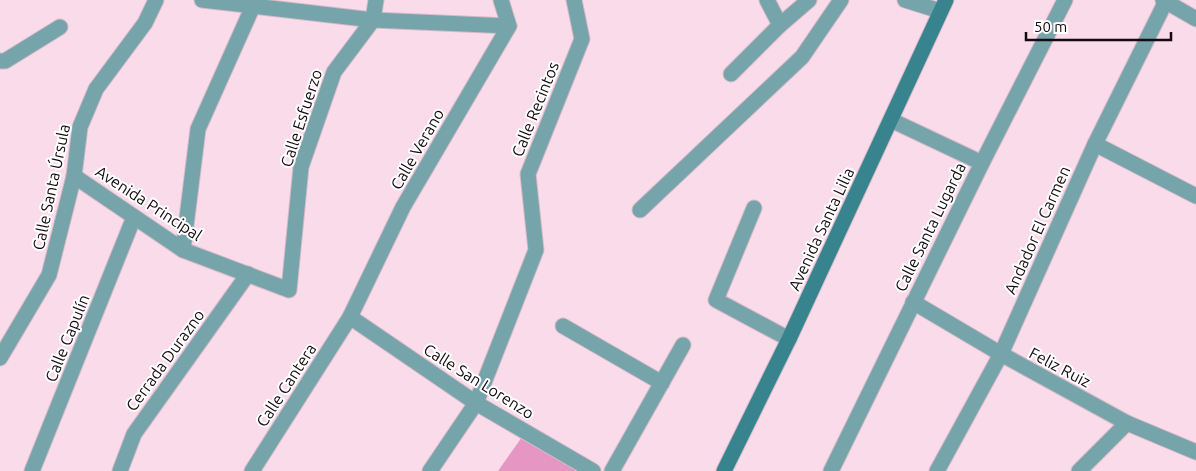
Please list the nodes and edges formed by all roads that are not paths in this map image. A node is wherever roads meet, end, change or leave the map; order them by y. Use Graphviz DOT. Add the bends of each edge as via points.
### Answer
graph roads {
  1 [pos="156,0"];
  2 [pos="202,0"];
  3 [pos="376,0"];
  4 [pos="501,0"];
  5 [pos="574,0"];
  6 [pos="767,0"];
  7 [pos="809,0"];
  8 [pos="841,0"];
  9 [pos="905,0"];
  10 [pos="1065,0"];
  11 [pos="1164,1"];
  12 [pos="253,6"];
  13 [pos="943,6"];
  14 [pos="1196,19"];
  15 [pos="372,20"];
  16 [pos="780,25"];
  17 [pos="509,26"];
  18 [pos="60,27"];
  19 [pos="0,60"];
  20 [pos="731,74"];
  21 [pos="892,120"];
  22 [pos="1095,144"];
  23 [pos="982,162"];
  24 [pos="74,176"];
  25 [pos="1196,196"];
  26 [pos="754,208"];
  27 [pos="640,210"];
  28 [pos="134,217"];
  29 [pos="183,250"];
  30 [pos="248,274"];
  31 [pos="290,290"];
  32 [pos="913,302"];
  33 [pos="350,317"];
  34 [pos="564,326"];
  35 [pos="789,339"];
  36 [pos="683,345"];
  37 [pos="1000,354"];
  38 [pos="0,358"];
  39 [pos="662,382"];
  40 [pos="476,403"];
  41 [pos="1127,423"];
  42 [pos="1196,452"];
  43 [pos="32,471"];
  44 [pos="120,471"];
  45 [pos="252,471"];
  46 [pos="430,471"];
  47 [pos="592,471"];
  48 [pos="612,471"];
  49 [pos="724,471"];
  50 [pos="830,471"];
  51 [pos="937,471"];
  52 [pos="1079,471"];
  1 -- 24 [label="street, Calle Santa Úrsula" via="145,23 96,89 80,127"];
  2 -- 12 [label="street"];
  3 -- 15 [label="street, Calle Esfuerzo"];
  4 -- 17 [label="street"];
  5 -- 40 [label="street, Calle Recintos" via="582,39 528,174 536,250"];
  6 -- 16 [label="street"];
  7 -- 16 [label="street"];
  8 -- 27 [label="street" via="802,57"];
  9 -- 13 [label="street"];
  10 -- 23 [label="street, Calle Santa Lugarda"];
  11 -- 14 [label="street"];
  11 -- 22 [label="street, Andador El Carmen"];
  12 -- 15 [label="street"];
  12 -- 29 [label="street" via="198,129"];
  13 -- 21 [label="street, Avenida Santa Lilia"];
  15 -- 17 [label="street"];
  15 -- 31 [label="street, Calle Esfuerzo" via="334,72 301,167"];
  16 -- 20 [label="street"];
  17 -- 33 [label="street, Calle Verano" via="403,207"];
  18 -- 19 [label="street" via="5,61"];
  21 -- 23 [label="street"];
  21 -- 35 [label="street, Avenida Santa Lilia"];
  22 -- 25 [label="street"];
  22 -- 37 [label="street, Andador El Carmen"];
  23 -- 32 [label="street, Calle Santa Lugarda"];
  24 -- 28 [label="street, Avenida Principal"];
  24 -- 38 [label="street, Calle Santa Úrsula" via="49,275"];
  26 -- 35 [label="street" via="716,300"];
  28 -- 29 [label="street, Avenida Principal"];
  28 -- 43 [label="street, Calle Capulín"];
  29 -- 30 [label="street, Avenida Principal"];
  30 -- 31 [label="street, Avenida Principal"];
  30 -- 44 [label="street, Cerrada Durazno" via="134,434"];
  32 -- 37 [label="street, Feliz Ruiz"];
  32 -- 50 [label="street, Calle Santa Lugarda"];
  33 -- 40 [label="street, Calle San Lorenzo"];
  33 -- 45 [label="street, Calle Cantera"];
  34 -- 39 [label="street"];
  35 -- 49 [label="street, Avenida Santa Lilia"];
  36 -- 39 [label="street"];
  37 -- 41 [label="street, Feliz Ruiz"];
  37 -- 51 [label="street, Andador El Carmen"];
  39 -- 48 [label="street"];
  40 -- 46 [label="street, Calle Recintos"];
  40 -- 47 [label="street, Calle San Lorenzo"];
  41 -- 42 [label="street, Feliz Ruiz"];
  41 -- 52 [label="street"];
}
